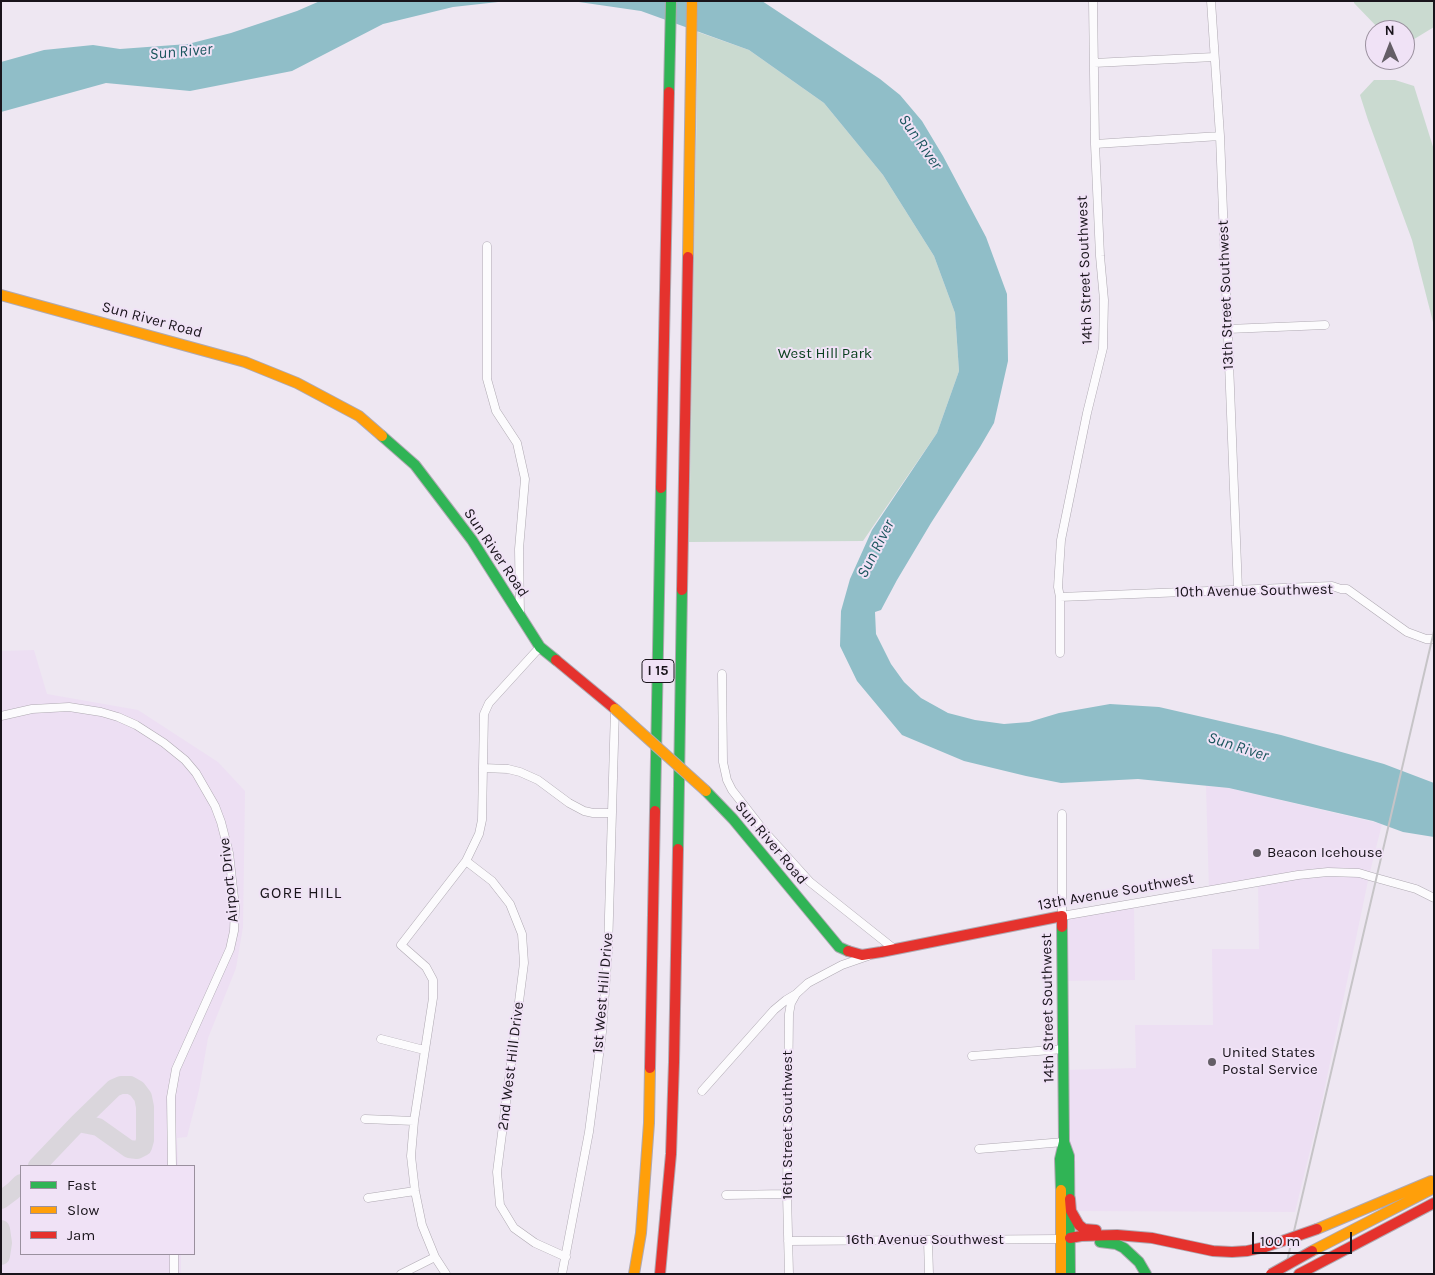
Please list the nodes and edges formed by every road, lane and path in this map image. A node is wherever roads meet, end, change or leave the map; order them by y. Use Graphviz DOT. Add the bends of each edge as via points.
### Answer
graph roads {
  1 [pos="671,1"];
  2 [pos="692,1"];
  3 [pos="1093,1"];
  4 [pos="1211,1"];
  5 [pos="1214,57"];
  6 [pos="1094,62"];
  7 [pos="1220,136"];
  8 [pos="1095,144"];
  9 [pos="487,246"];
  10 [pos="1,295"];
  11 [pos="1325,325"];
  12 [pos="1228,329"];
  13 [pos="1238,590"];
  14 [pos="1060,597"];
  15 [pos="520,616"];
  16 [pos="1434,639"];
  17 [pos="540,647"];
  18 [pos="1060,653"];
  19 [pos="722,674"];
  20 [pos="614,709"];
  21 [pos="1,716"];
  22 [pos="483,768"];
  23 [pos="612,813"];
  24 [pos="1062,814"];
  25 [pos="466,861"];
  26 [pos="1434,898"];
  27 [pos="1062,916"];
  28 [pos="893,948"];
  29 [pos="881,952"];
  30 [pos="796,994"];
  31 [pos="382,1039"];
  32 [pos="1064,1049"];
  33 [pos="424,1050"];
  34 [pos="972,1056"];
  35 [pos="702,1091"];
  36 [pos="365,1119"];
  37 [pos="414,1121"];
  38 [pos="1064,1142"];
  39 [pos="979,1149"];
  40 [pos="172,1165"];
  41 [pos="1434,1180"];
  42 [pos="1434,1188"];
  43 [pos="415,1191"];
  44 [pos="787,1194"];
  45 [pos="726,1195"];
  46 [pos="368,1198"];
  47 [pos="1070,1199"];
  48 [pos="1434,1204"];
  49 [pos="1132,1236"];
  50 [pos="1065,1238"];
  51 [pos="928,1240"];
  52 [pos="788,1241"];
  53 [pos="174,1255"];
  54 [pos="435,1257"];
  55 [pos="566,1257"];
  56 [pos="1302,1272"];
  57 [pos="174,1274"];
  58 [pos="401,1274"];
  59 [pos="446,1274"];
  60 [pos="562,1274"];
  61 [pos="634,1274"];
  62 [pos="658,1274"];
  63 [pos="789,1274"];
  64 [pos="929,1274"];
  65 [pos="1061,1274"];
  66 [pos="1070,1274"];
  67 [pos="1146,1274"];
  68 [pos="1271,1274"];
  1 -- 61 [label="main road, I 15" via="649,1124 641,1233"];
  2 -- 62 [label="main road, I 15" via="675,1052 671,1154"];
  3 -- 6 [label="street, 14th Street Southwest"];
  4 -- 5 [label="street, 13th Street Southwest"];
  5 -- 6 [label="street"];
  5 -- 7 [label="street, 13th Street Southwest"];
  6 -- 8 [label="street, 14th Street Southwest"];
  7 -- 8 [label="street"];
  7 -- 12 [label="street, 13th Street Southwest"];
  8 -- 14 [label="street, 14th Street Southwest" via="1104,348 1061,540"];
  9 -- 15 [label="street" via="487,380 496,411 517,443 525,479 519,549"];
  10 -- 15 [label="main road, Sun River Road" via="244,362 297,383 359,416 415,465 472,540"];
  11 -- 12 [label="street"];
  12 -- 13 [label="street, 13th Street Southwest"];
  13 -- 14 [label="street, 10th Avenue Southwest"];
  13 -- 16 [label="street, 10th Avenue Southwest" via="1332,586 1348,589 1407,632"];
  14 -- 18 [label="street, 14th Street Southwest"];
  15 -- 17 [label="main road, Sun River Road"];
  17 -- 20 [label="main road, Sun River Road"];
  17 -- 22 [label="street" via="488,703 484,714"];
  19 -- 28 [label="street" via="723,762 732,790 810,882"];
  20 -- 23 [label="street, 1st West Hill Drive"];
  20 -- 29 [label="main road, Sun River Road, bridge" via="733,819 839,947 862,955"];
  21 -- 40 [label="street, Airport Drive" via="32,709 69,707 118,717 164,743 184,760 196,773 215,806 229,853 235,907 234,931 230,949 175,1075 171,1097"];
  22 -- 23 [label="street" via="520,772 538,780 584,811"];
  22 -- 25 [label="street" via="482,820"];
  23 -- 55 [label="street, 1st West Hill Drive" via="602,1032 589,1132"];
  24 -- 27 [label="street, 14th Street Southwest"];
  25 -- 33 [label="street" via="402,945 426,967 433,980"];
  25 -- 55 [label="street, 2nd West Hill Drive" via="492,881 510,904 522,934 524,962 497,1172 500,1205 514,1228 535,1243"];
  26 -- 27 [label="street, 13th Avenue Southwest" via="1416,889 1360,873 1328,872"];
  27 -- 28 [label="main road, 13th Avenue Southwest"];
  27 -- 32 [label="main road, 14th Street Southwest"];
  28 -- 29 [label="main road, 13th Avenue Southwest"];
  29 -- 30 [label="street, 13th Avenue Southwest" via="842,965 808,983"];
  30 -- 35 [label="street" via="774,1010"];
  30 -- 44 [label="street, 16th Street Southwest" via="789,1014"];
  31 -- 33 [label="street"];
  32 -- 34 [label="street"];
  32 -- 38 [label="main road, 14th Street Southwest"];
  33 -- 37 [label="street"];
  36 -- 37 [label="street"];
  37 -- 43 [label="street" via="411,1156"];
  38 -- 39 [label="street"];
  38 -- 47 [label="main road, 14th Street Southwest" via="1069,1156"];
  38 -- 50 [label="main road, 14th Street Southwest" via="1060,1159"];
  41 -- 49 [label="main road, bridge" via="1317,1229 1247,1251 1213,1251"];
  42 -- 68 [label="main road, bridge"];
  43 -- 46 [label="street"];
  43 -- 54 [label="street" via="422,1226"];
  44 -- 45 [label="street"];
  44 -- 52 [label="street, 16th Street Southwest"];
  47 -- 49 [label="main road" via="1074,1220 1084,1229"];
  47 -- 50 [label="main road, 14th Street Southwest"];
  48 -- 56 [label="main road"];
  49 -- 50 [label="main road"];
  50 -- 51 [label="street, 16th Avenue Southwest"];
  50 -- 65 [label="main road, 14th Street Southwest"];
  50 -- 66 [label="main road, 14th Street Southwest"];
  50 -- 67 [label="main road" via="1116,1244 1139,1262"];
  51 -- 52 [label="street, 16th Avenue Southwest"];
  51 -- 64 [label="street"];
  52 -- 63 [label="street, 16th Street Southwest"];
  53 -- 57 [label="street"];
  54 -- 58 [label="street"];
  54 -- 59 [label="street"];
  55 -- 60 [label="street, 1st West Hill Drive"];
}
